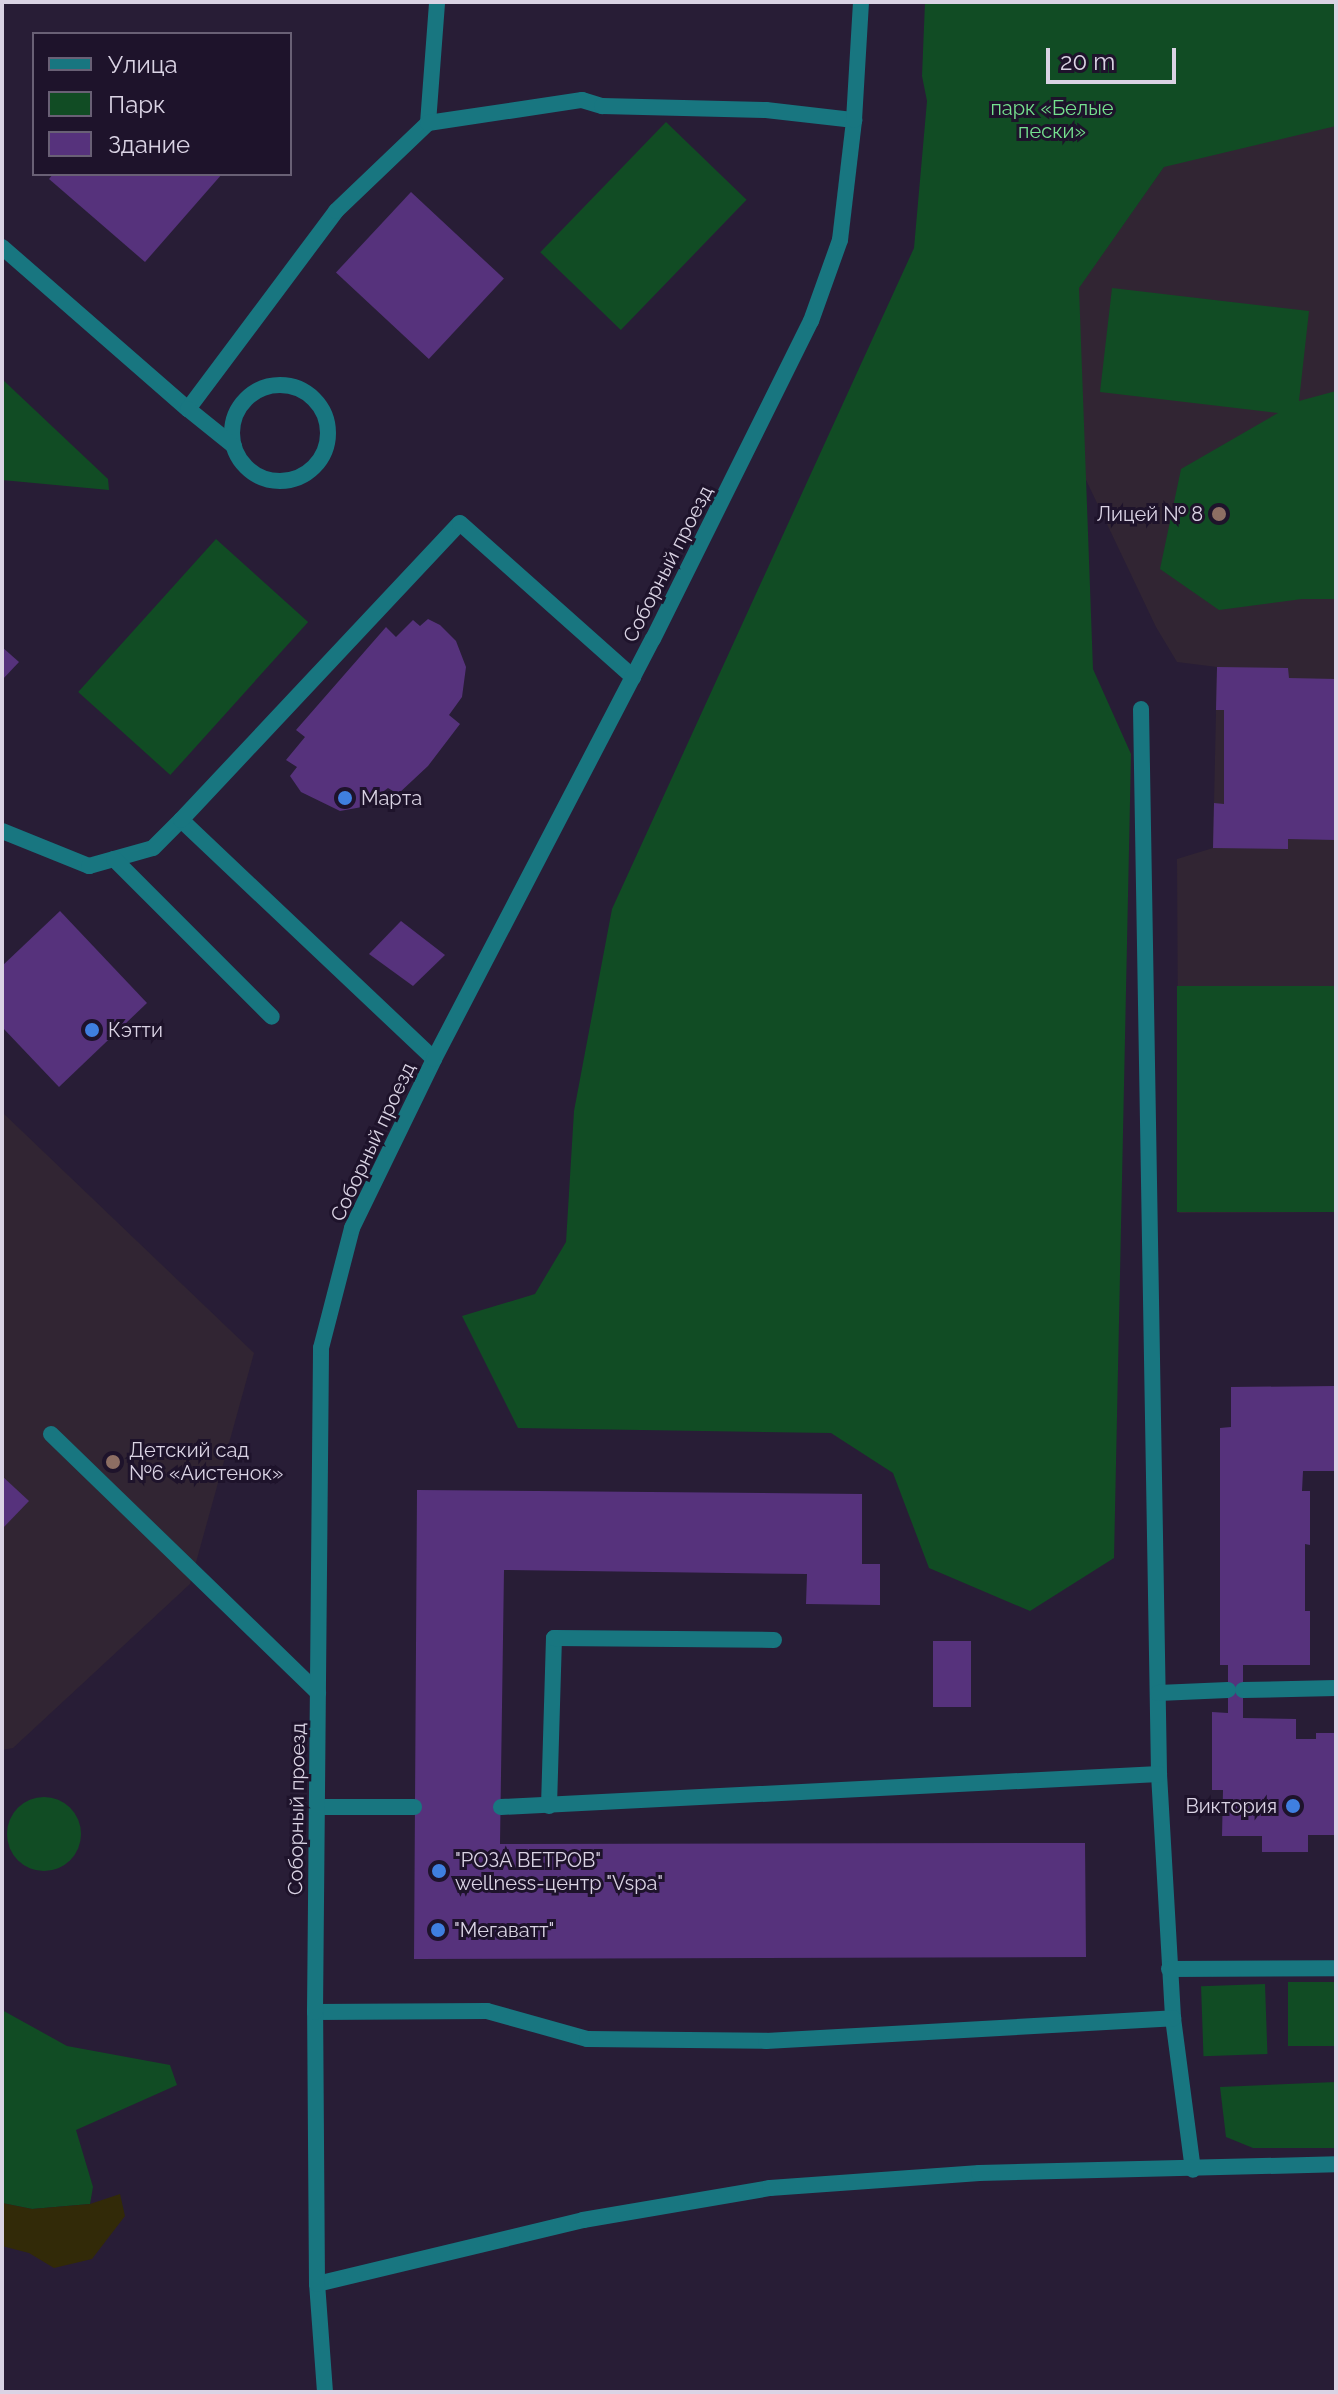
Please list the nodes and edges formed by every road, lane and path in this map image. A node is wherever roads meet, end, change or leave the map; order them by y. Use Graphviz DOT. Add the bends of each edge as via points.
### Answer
graph roads {
  1 [pos="437,2"];
  2 [pos="861,2"];
  3 [pos="854,120"];
  4 [pos="428,123"];
  5 [pos="2,247"];
  6 [pos="188,409"];
  7 [pos="234,446"];
  8 [pos="633,677"];
  9 [pos="1141,709"];
  10 [pos="181,820"];
  11 [pos="2,831"];
  12 [pos="114,859"];
  13 [pos="272,1017"];
  14 [pos="434,1059"];
  15 [pos="51,1434"];
  16 [pos="774,1640"];
  17 [pos="1336,1688"];
  18 [pos="318,1693"];
  19 [pos="1158,1693"];
  20 [pos="1159,1774"];
  21 [pos="549,1806"];
  22 [pos="317,1807"];
  23 [pos="414,1807"];
  24 [pos="501,1807"];
  25 [pos="1336,1968"];
  26 [pos="1169,1969"];
  27 [pos="315,2012"];
  28 [pos="1173,2018"];
  29 [pos="1336,2164"];
  30 [pos="1193,2170"];
  31 [pos="317,2284"];
  32 [pos="325,2392"];
  1 -- 4 [label="street"];
  2 -- 3 [label="street, Соборный проезд"];
  3 -- 4 [label="street" via="766,110 602,106 582,100"];
  3 -- 8 [label="street, Соборный проезд" via="840,240 811,321"];
  4 -- 6 [label="street" via="336,211"];
  5 -- 6 [label="street"];
  6 -- 7 [label="street"];
  7 -- 7 [label="street" via="241,460 266,479 298,477 322,457 328,425 323,410 301,389 270,386 244,401 232,431"];
  8 -- 10 [label="street" via="460,523"];
  8 -- 14 [label="street, Соборный проезд"];
  9 -- 19 [label="street"];
  10 -- 12 [label="street" via="153,848"];
  10 -- 14 [label="street"];
  11 -- 12 [label="street" via="89,866"];
  12 -- 13 [label="street"];
  14 -- 18 [label="street, Соборный проезд" via="352,1228 321,1348"];
  15 -- 18 [label="street"];
  16 -- 21 [label="street" via="554,1638"];
  17 -- 19 [label="street"];
  18 -- 22 [label="street, Соборный проезд"];
  19 -- 20 [label="street"];
  20 -- 21 [label="street"];
  20 -- 26 [label="street"];
  21 -- 24 [label="street"];
  22 -- 23 [label="street"];
  22 -- 27 [label="street, Соборный проезд"];
  25 -- 26 [label="street"];
  26 -- 28 [label="street"];
  27 -- 28 [label="street" via="487,2011 587,2039 766,2041"];
  27 -- 31 [label="street, Соборный проезд"];
  28 -- 30 [label="street"];
  29 -- 30 [label="street"];
  30 -- 31 [label="street" via="979,2173 770,2188 583,2220"];
  31 -- 32 [label="street, Соборный проезд"];
}
